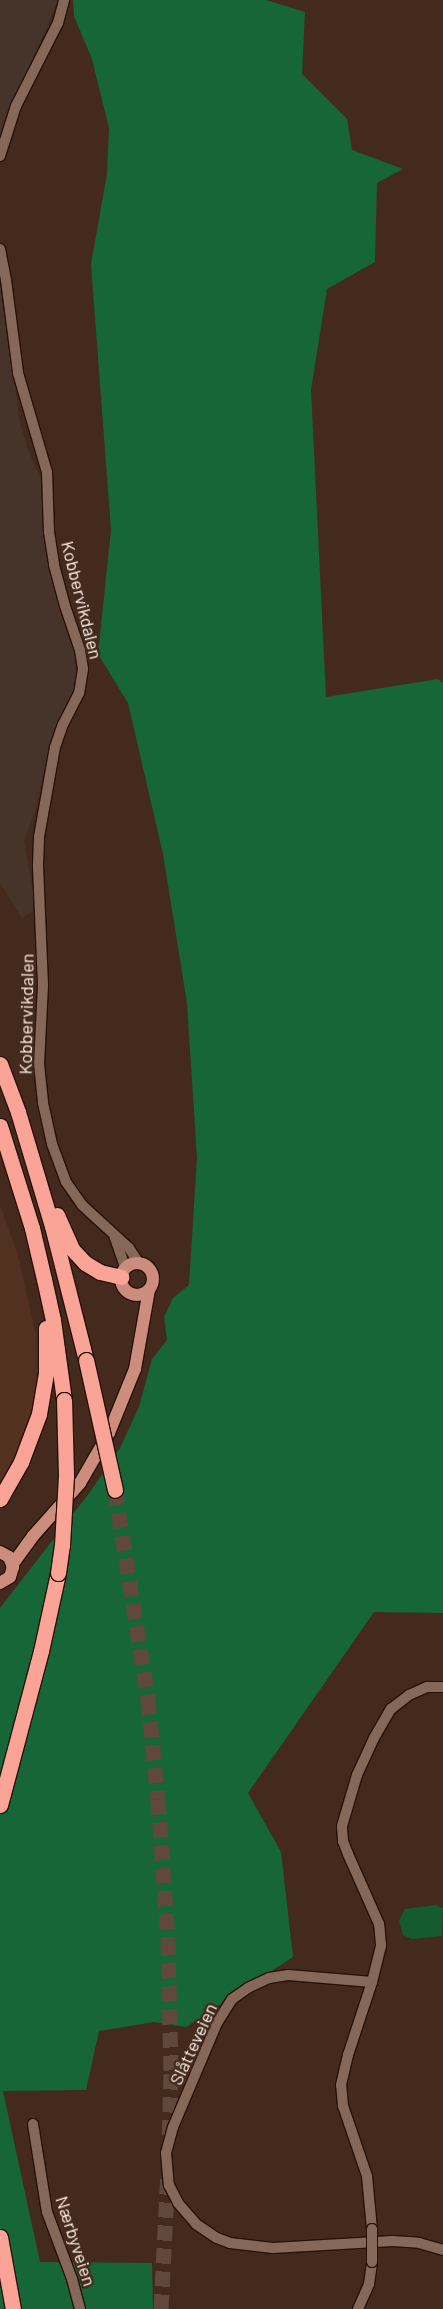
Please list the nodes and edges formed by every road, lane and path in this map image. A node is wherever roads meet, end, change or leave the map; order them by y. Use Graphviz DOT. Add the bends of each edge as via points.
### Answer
graph roads {
  1 [pos="64,0"];
  2 [pos="0,156"];
  3 [pos="0,249"];
  4 [pos="0,1064"];
  5 [pos="18,1112"];
  6 [pos="0,1126"];
  7 [pos="32,1228"];
  8 [pos="113,1234"];
  9 [pos="138,1262"];
  10 [pos="123,1272"];
  11 [pos="149,1290"];
  12 [pos="133,1294"];
  13 [pos="143,1320"];
  14 [pos="114,1490"];
  15 [pos="0,1499"];
  16 [pos="33,1536"];
  17 [pos="3,1553"];
  18 [pos="12,1565"];
  19 [pos="0,1583"];
  20 [pos="443,1687"];
  21 [pos="0,1805"];
  22 [pos="372,1982"];
  23 [pos="33,2124"];
  24 [pos="0,2238"];
  25 [pos="443,2250"];
  26 [pos="12,2309"];
  27 [pos="80,2309"];
  28 [pos="358,2309"];
  1 -- 2 [label="street" via="58,23 16,106"];
  3 -- 8 [label="street, Kobbervikdalen" via="18,372 47,472 48,532 54,565 83,669 79,693 55,747 39,837 43,972 41,1082 47,1125 56,1160 66,1182 82,1205"];
  4 -- 5 [label="highway"];
  5 -- 10 [label="highway" via="43,1168 56,1213 72,1248 92,1269"];
  5 -- 14 [label="highway, bridge" via="52,1226"];
  6 -- 7 [label="highway"];
  7 -- 15 [label="highway" via="46,1329 44,1387 31,1439"];
  7 -- 21 [label="highway, bridge" via="53,1320 64,1400 66,1475 58,1573"];
  8 -- 9 [label="street, Kobbervikdalen" via="129,1248"];
  8 -- 10 [label="street, Kobbervikdalen"];
  9 -- 10 [label="main road"];
  9 -- 11 [label="main road" via="153,1273"];
  10 -- 12 [label="main road" via="123,1288"];
  11 -- 12 [label="main road" via="141,1295"];
  11 -- 13 [label="main road"];
  12 -- 13 [label="main road"];
  13 -- 16 [label="main road" via="135,1369 109,1433 80,1483"];
  16 -- 17 [label="main road"];
  16 -- 18 [label="main road"];
  17 -- 18 [label="main road"];
  18 -- 19 [label="main road" via="10,1577"];
  20 -- 22 [label="street" via="427,1687 409,1694 391,1709 364,1759 344,1816 343,1840 379,1924 381,1945"];
  22 -- 25 [label="street, Slåtteveien" via="288,1975 269,1978 232,2000 217,2023 173,2127 166,2153 169,2185 186,2213 206,2232 242,2246 307,2248 394,2241 419,2243"];
  22 -- 28 [label="street, bridge" via="341,2086 343,2106 367,2176 372,2229 369,2284"];
  23 -- 27 [label="street, Nærbyveien" via="46,2212"];
  24 -- 26 [label="highway"];
}
